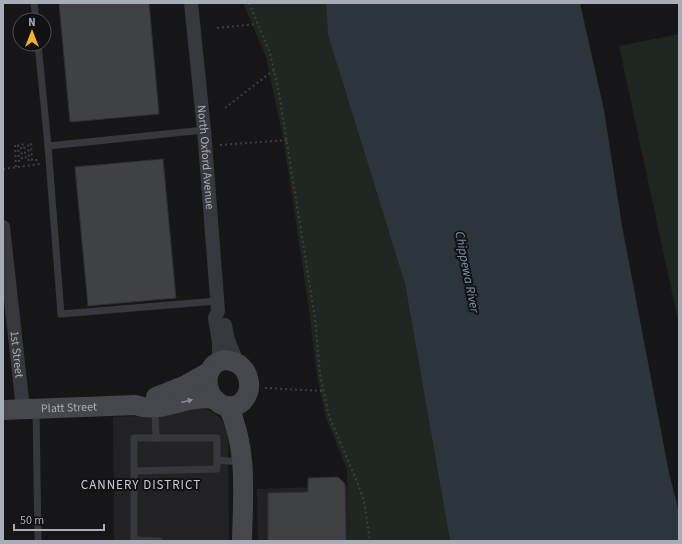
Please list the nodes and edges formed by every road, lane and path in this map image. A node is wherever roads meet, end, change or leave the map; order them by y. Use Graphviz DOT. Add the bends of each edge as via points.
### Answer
graph roads {
  1 [pos="191,3"];
  2 [pos="249,3"];
  3 [pos="258,24"];
  4 [pos="217,28"];
  5 [pos="39,52"];
  6 [pos="274,70"];
  7 [pos="226,108"];
  8 [pos="204,130"];
  9 [pos="287,140"];
  10 [pos="220,145"];
  11 [pos="48,146"];
  12 [pos="39,164"];
  13 [pos="34,165"];
  14 [pos="16,167"];
  15 [pos="3,169"];
  16 [pos="3,227"];
  17 [pos="218,306"];
  18 [pos="222,365"];
  19 [pos="323,391"];
  20 [pos="252,392"];
  21 [pos="222,403"];
  22 [pos="136,405"];
  23 [pos="156,408"];
  24 [pos="30,409"];
  25 [pos="3,410"];
  26 [pos="156,438"];
  27 [pos="217,460"];
  28 [pos="243,462"];
  29 [pos="134,471"];
  30 [pos="38,541"];
  31 [pos="134,541"];
  32 [pos="159,541"];
  33 [pos="242,541"];
  34 [pos="370,541"];
  1 -- 8 [label="street, North Oxford Avenue"];
  2 -- 3 [label="path"];
  3 -- 4 [label="path"];
  3 -- 6 [label="path"];
  5 -- 11 [label="lane"];
  6 -- 7 [label="path"];
  6 -- 9 [label="path"];
  8 -- 11 [label="lane"];
  8 -- 17 [label="street, North Oxford Avenue"];
  9 -- 10 [label="path"];
  9 -- 19 [label="path" via="315,318"];
  11 -- 17 [label="lane" via="61,314"];
  12 -- 14 [label="path" via="39,159 32,160 31,144 28,144 29,160 26,160 24,144 21,145 22,160 19,161 18,145 15,145"];
  13 -- 14 [label="path"];
  14 -- 15 [label="path"];
  16 -- 24 [label="street, 1st Street"];
  17 -- 18 [label="street, North Oxford Avenue" via="228,340"];
  18 -- 20 [label="street" via="247,374"];
  18 -- 21 [label="street" via="208,386"];
  18 -- 22 [label="street, Platt Street" via="169,393"];
  19 -- 20 [label="path"];
  19 -- 34 [label="path" via="329,416 364,501"];
  20 -- 21 [label="street" via="240,403"];
  20 -- 28 [label="street" via="250,442"];
  23 -- 21 [label="street, Platt Street, one-way" via="198,398 208,398"];
  21 -- 28 [label="street" via="235,421"];
  22 -- 23 [label="street, Platt Street" via="146,409"];
  22 -- 24 [label="street, Platt Street"];
  23 -- 26 [label="lane"];
  24 -- 25 [label="street, Platt Street"];
  24 -- 30 [label="lane"];
  26 -- 27 [label="lane" via="217,438"];
  26 -- 29 [label="lane" via="134,438"];
  27 -- 28 [label="lane"];
  27 -- 29 [label="lane" via="217,469"];
  28 -- 33 [label="street"];
  29 -- 31 [label="lane"];
  31 -- 32 [label="lane"];
}
